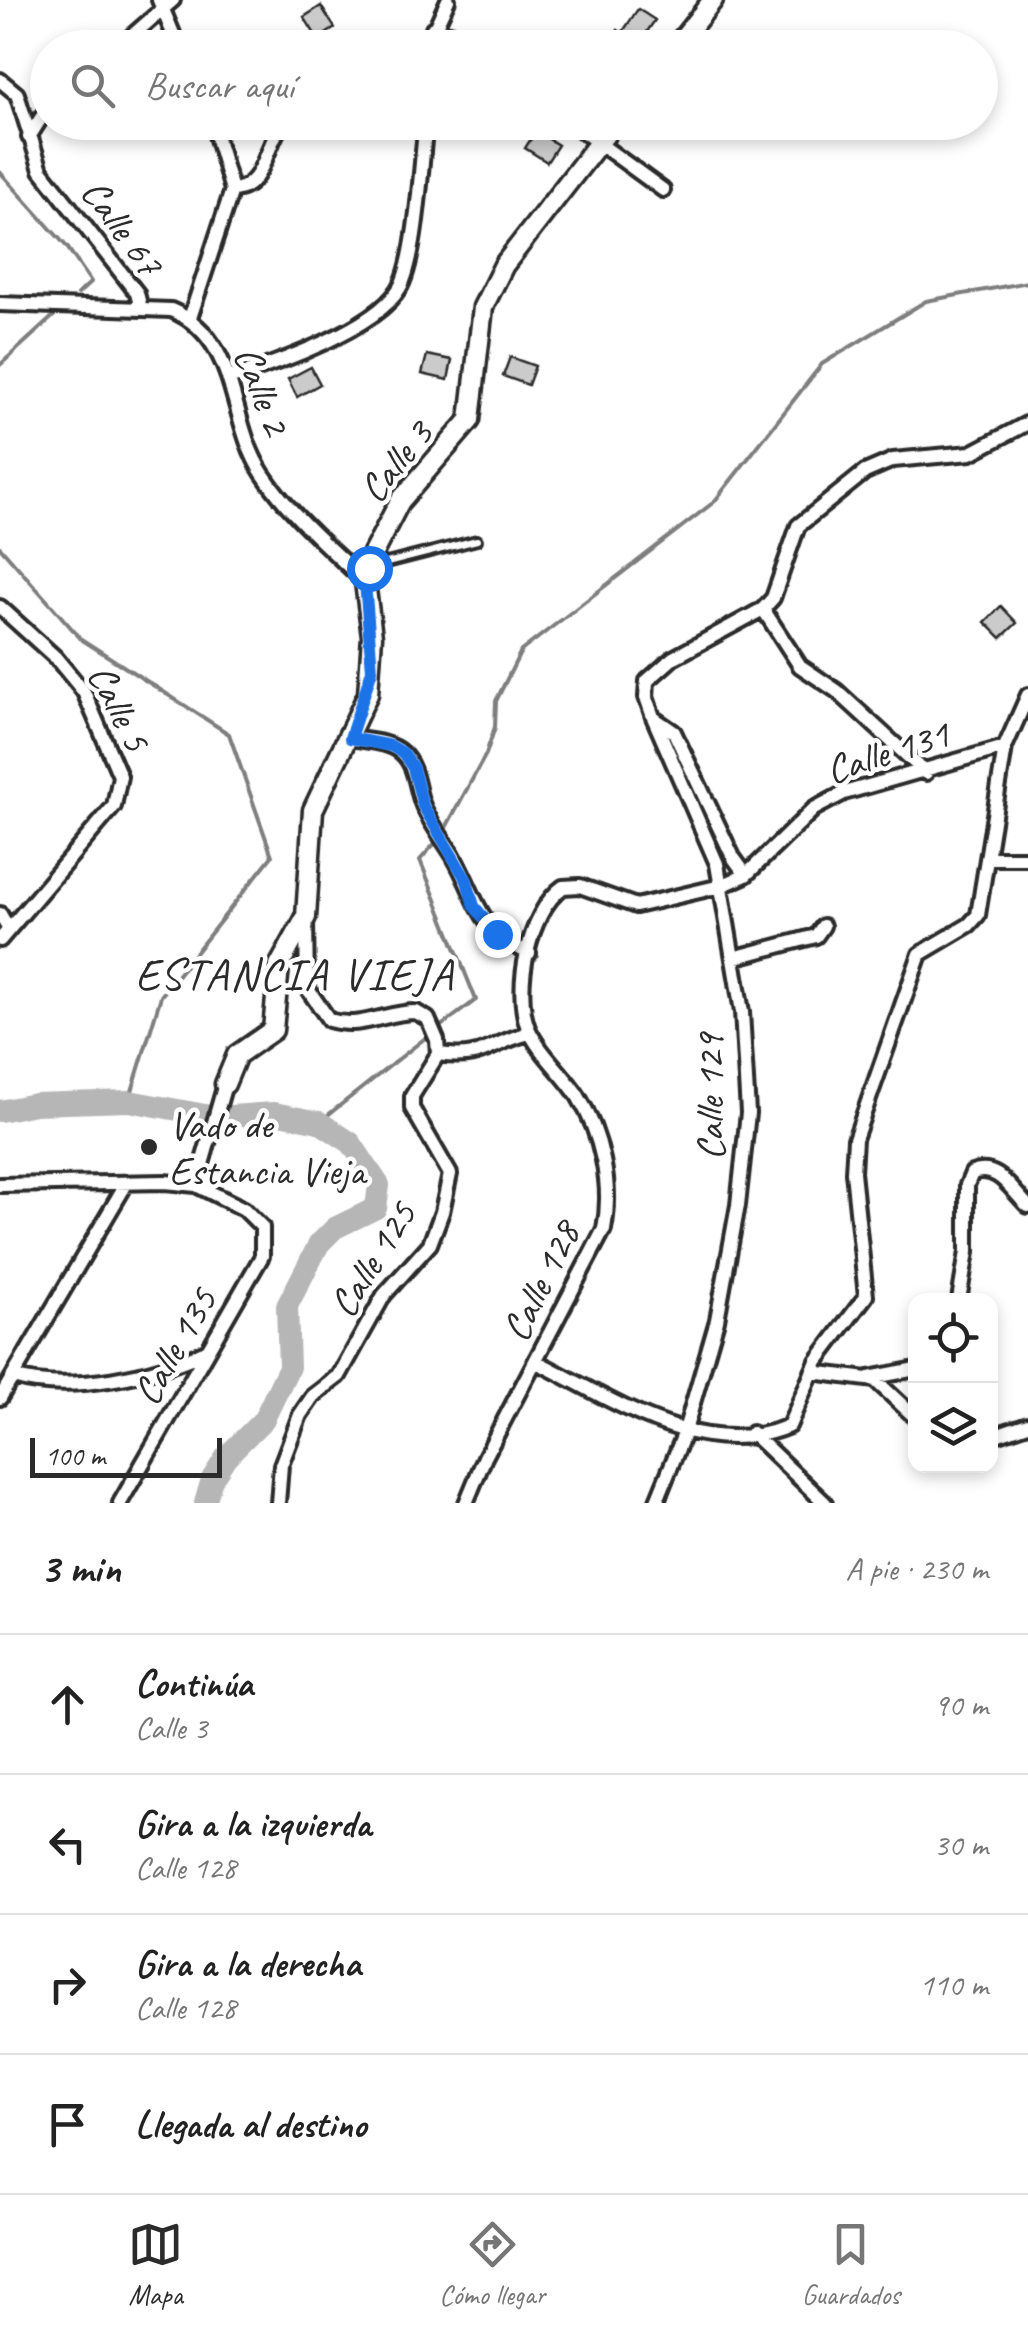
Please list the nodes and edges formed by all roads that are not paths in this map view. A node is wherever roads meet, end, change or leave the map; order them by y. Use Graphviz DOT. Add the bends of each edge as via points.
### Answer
graph roads {
  1 [pos="448,0"];
  2 [pos="714,0"];
  3 [pos="165,3"];
  4 [pos="433,28"];
  5 [pos="137,30"];
  6 [pos="173,30"];
  7 [pos="440,30"];
  8 [pos="690,30"];
  9 [pos="0,80"];
  10 [pos="30,137"];
  11 [pos="28,140"];
  12 [pos="217,140"];
  13 [pos="274,140"];
  14 [pos="424,140"];
  15 [pos="593,140"];
  16 [pos="601,140"];
  17 [pos="598,144"];
  18 [pos="232,190"];
  19 [pos="663,190"];
  20 [pos="0,304"];
  21 [pos="141,309"];
  22 [pos="190,318"];
  23 [pos="231,378"];
  24 [pos="1028,423"];
  25 [pos="477,540"];
  26 [pos="367,575"];
  27 [pos="0,608"];
  28 [pos="763,609"];
  29 [pos="1028,694"];
  30 [pos="653,717"];
  31 [pos="350,738"];
  32 [pos="1005,747"];
  33 [pos="926,773"];
  34 [pos="988,858"];
  35 [pos="1028,858"];
  36 [pos="746,875"];
  37 [pos="721,886"];
  38 [pos="0,914"];
  39 [pos="306,917"];
  40 [pos="823,926"];
  41 [pos="4,934"];
  42 [pos="528,953"];
  43 [pos="733,958"];
  44 [pos="530,1032"];
  45 [pos="438,1054"];
  46 [pos="225,1084"];
  47 [pos="1028,1182"];
  48 [pos="126,1184"];
  49 [pos="0,1185"];
  50 [pos="196,1186"];
  51 [pos="1025,1203"];
  52 [pos="959,1293"];
  53 [pos="208,1350"];
  54 [pos="537,1362"];
  55 [pos="908,1371"];
  56 [pos="812,1372"];
  57 [pos="12,1377"];
  58 [pos="869,1378"];
  59 [pos="0,1398"];
  60 [pos="908,1411"];
  61 [pos="1028,1424"];
  62 [pos="752,1433"];
  63 [pos="684,1434"];
  64 [pos="998,1434"];
  65 [pos="120,1503"];
  66 [pos="278,1503"];
  67 [pos="466,1503"];
  68 [pos="656,1503"];
  69 [pos="825,1503"];
  1 -- 4 [label="street"];
  2 -- 8 [label="street"];
  3 -- 5 [label="street"];
  3 -- 6 [label="street"];
  4 -- 7 [label="street"];
  9 -- 11 [label="street, Calle 67" via="17,94"];
  10 -- 11 [label="street"];
  11 -- 21 [label="street, Calle 67" via="41,170 137,294"];
  12 -- 18 [label="street"];
  13 -- 18 [label="street" via="255,181"];
  14 -- 23 [label="street" via="400,289 296,358"];
  15 -- 17 [label="street"];
  16 -- 17 [label="street, Calle 3"];
  17 -- 19 [label="street"];
  17 -- 26 [label="street, Calle 3" via="490,289 470,420 400,501"];
  18 -- 22 [label="street"];
  20 -- 21 [label="street, Calle 2"];
  21 -- 22 [label="street, Calle 2"];
  22 -- 23 [label="street, Calle 2"];
  23 -- 26 [label="street, Calle 2" via="262,474"];
  24 -- 28 [label="street" via="971,453 892,460 865,472 798,526"];
  25 -- 26 [label="lane"];
  26 -- 31 [label="street, Calle 3" via="372,670"];
  27 -- 41 [label="street, Calle 5" via="84,692 120,776 114,806"];
  28 -- 30 [label="street, Calle 129" via="652,673 646,697"];
  28 -- 33 [label="street" via="800,666"];
  29 -- 32 [label="street"];
  30 -- 36 [label="street" via="674,732"];
  30 -- 37 [label="street, Calle 129"];
  31 -- 39 [label="street, Calle 3" via="314,810"];
  31 -- 42 [label="street" via="403,753 482,920"];
  32 -- 33 [label="street, Calle 131"];
  32 -- 34 [label="street"];
  33 -- 36 [label="street, Calle 131" via="844,792 814,809"];
  34 -- 35 [label="street"];
  34 -- 56 [label="street" via="978,915 920,954 855,1139 866,1296"];
  36 -- 37 [label="street, Calle 131"];
  37 -- 42 [label="street, Calle 131" via="636,906 580,886 562,887 538,911"];
  37 -- 43 [label="street, Calle 129"];
  38 -- 41 [label="street"];
  39 -- 45 [label="street" via="304,971 317,1008 344,1024 416,1012 435,1031"];
  39 -- 46 [label="street, Calle 3" via="278,966 273,1030 230,1063"];
  40 -- 43 [label="street" via="816,936"];
  42 -- 44 [label="street, Calle 131" via="522,999"];
  43 -- 63 [label="street, Calle 129" via="748,1093 745,1151 717,1320"];
  44 -- 45 [label="street" via="479,1056"];
  44 -- 54 [label="street, Calle 128" via="594,1129 608,1210"];
  45 -- 66 [label="street, Calle 125" via="412,1096 412,1108 450,1174 442,1212 430,1244 384,1294 339,1376 300,1415 281,1465"];
  46 -- 50 [label="street"];
  47 -- 51 [label="street"];
  48 -- 49 [label="street"];
  48 -- 50 [label="street"];
  48 -- 57 [label="street"];
  50 -- 53 [label="street, Calle 135" via="262,1228 262,1256"];
  51 -- 52 [label="street" via="999,1175 972,1174"];
  53 -- 57 [label="street" via="145,1374 54,1383"];
  53 -- 65 [label="street, Calle 135"];
  54 -- 63 [label="street"];
  54 -- 67 [label="street, Calle 128"];
  55 -- 58 [label="street"];
  56 -- 58 [label="street"];
  56 -- 62 [label="street" via="788,1426"];
  57 -- 59 [label="street"];
  58 -- 60 [label="street"];
  61 -- 64 [label="street"];
  62 -- 63 [label="street"];
  62 -- 69 [label="street"];
  63 -- 68 [label="street, Calle 129"];
}
